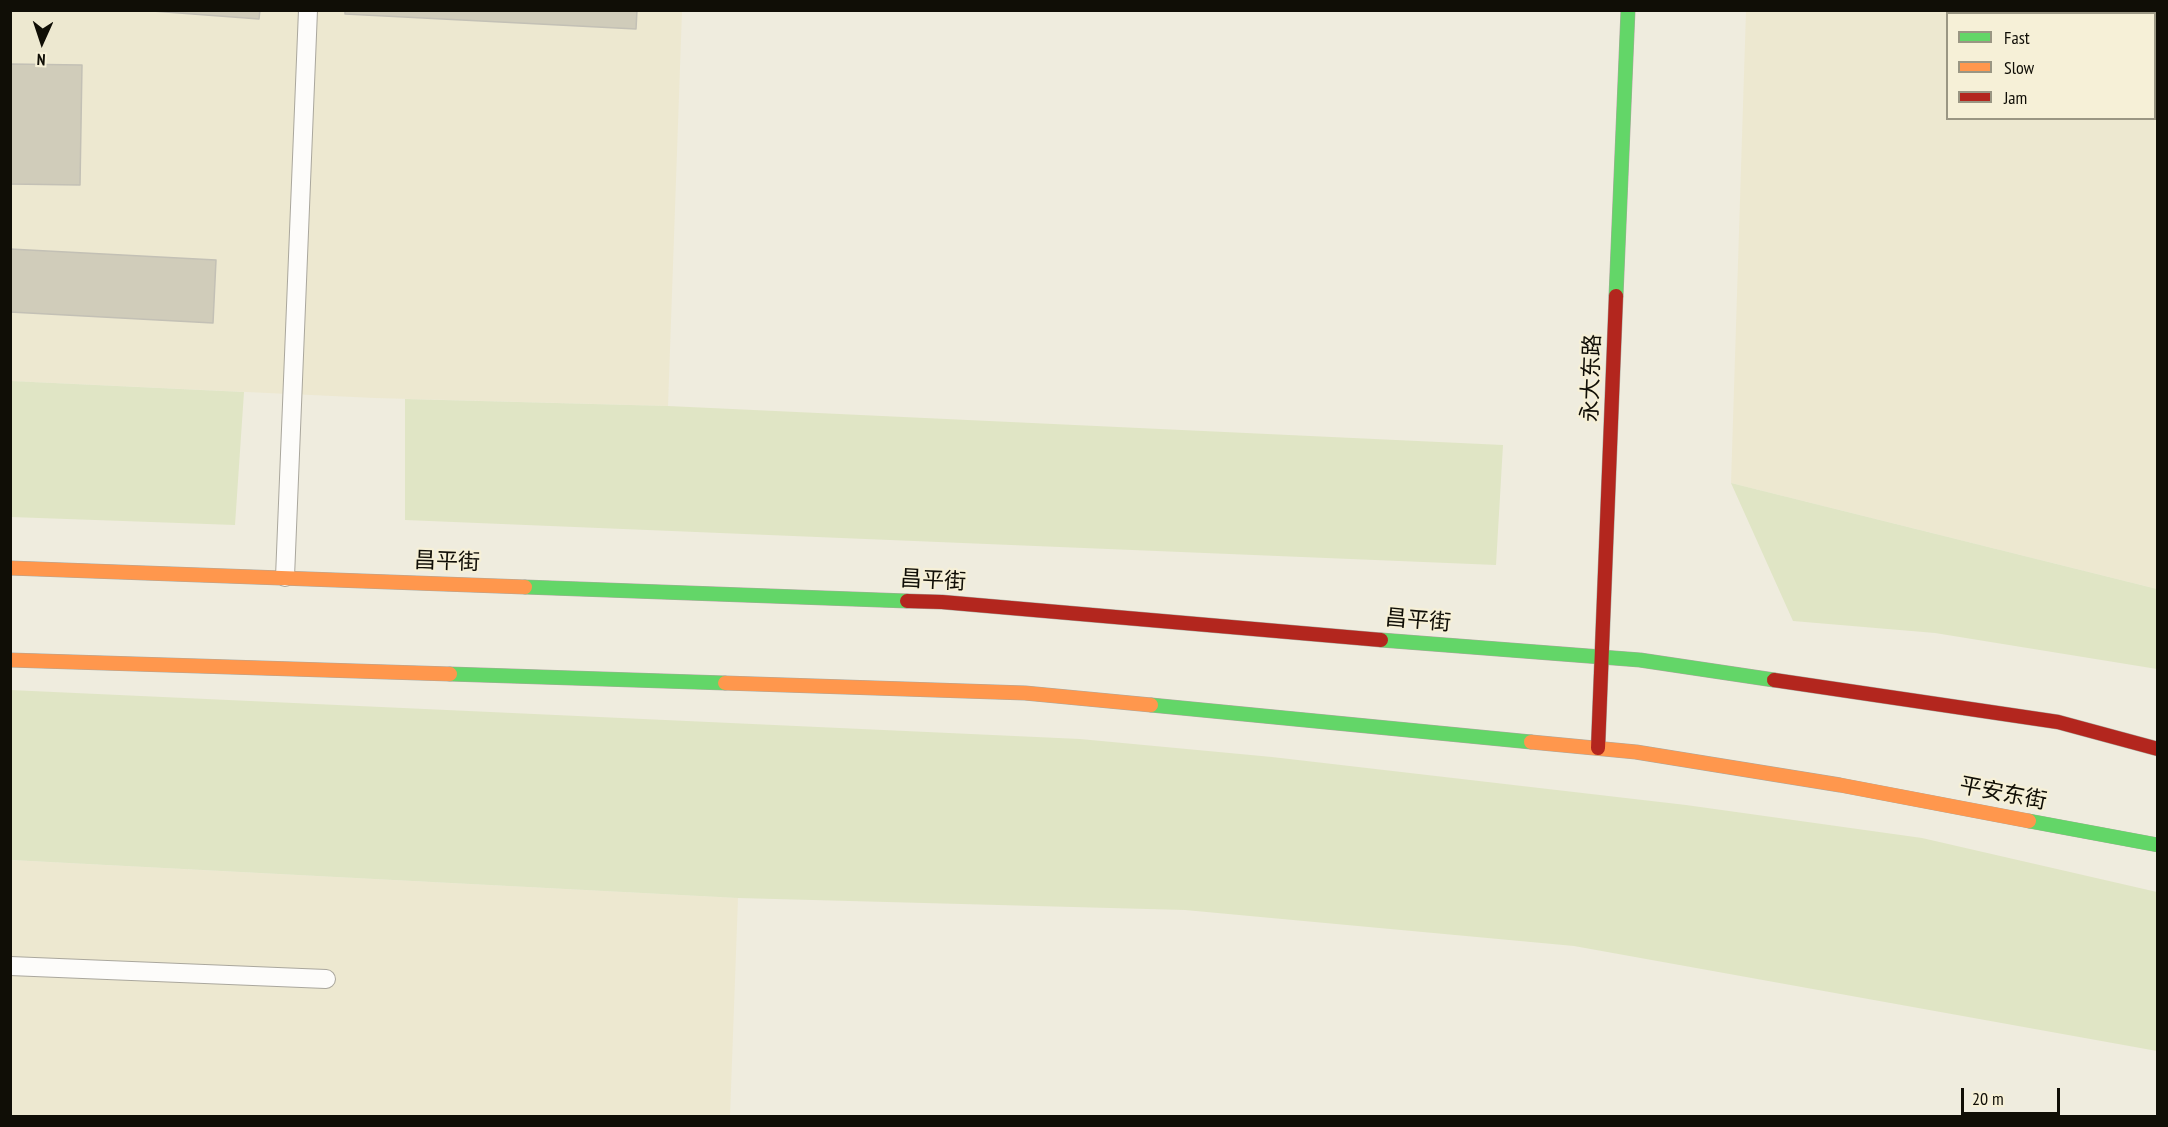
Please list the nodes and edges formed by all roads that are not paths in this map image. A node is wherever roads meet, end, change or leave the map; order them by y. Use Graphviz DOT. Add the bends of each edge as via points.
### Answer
graph roads {
  1 [pos="308,10"];
  2 [pos="1628,10"];
  3 [pos="1994,10"];
  4 [pos="2022,12"];
  5 [pos="10,568"];
  6 [pos="285,576"];
  7 [pos="1602,657"];
  8 [pos="10,660"];
  9 [pos="1598,748"];
  10 [pos="2157,749"];
  11 [pos="2157,845"];
  12 [pos="10,966"];
  13 [pos="327,979"];
  1 -- 6 [label="lane"];
  2 -- 7 [label="main road, 永大东路"];
  3 -- 4 [label="lane"];
  5 -- 6 [label="main road, 昌平街"];
  6 -- 7 [label="main road, 昌平街" via="942,602"];
  7 -- 9 [label="main road, 永大东路"];
  7 -- 10 [label="main road, 昌平街" via="2058,722"];
  8 -- 9 [label="main road" via="1025,693"];
  9 -- 11 [label="main road, 平安东街" via="1840,785"];
  12 -- 13 [label="lane"];
}
